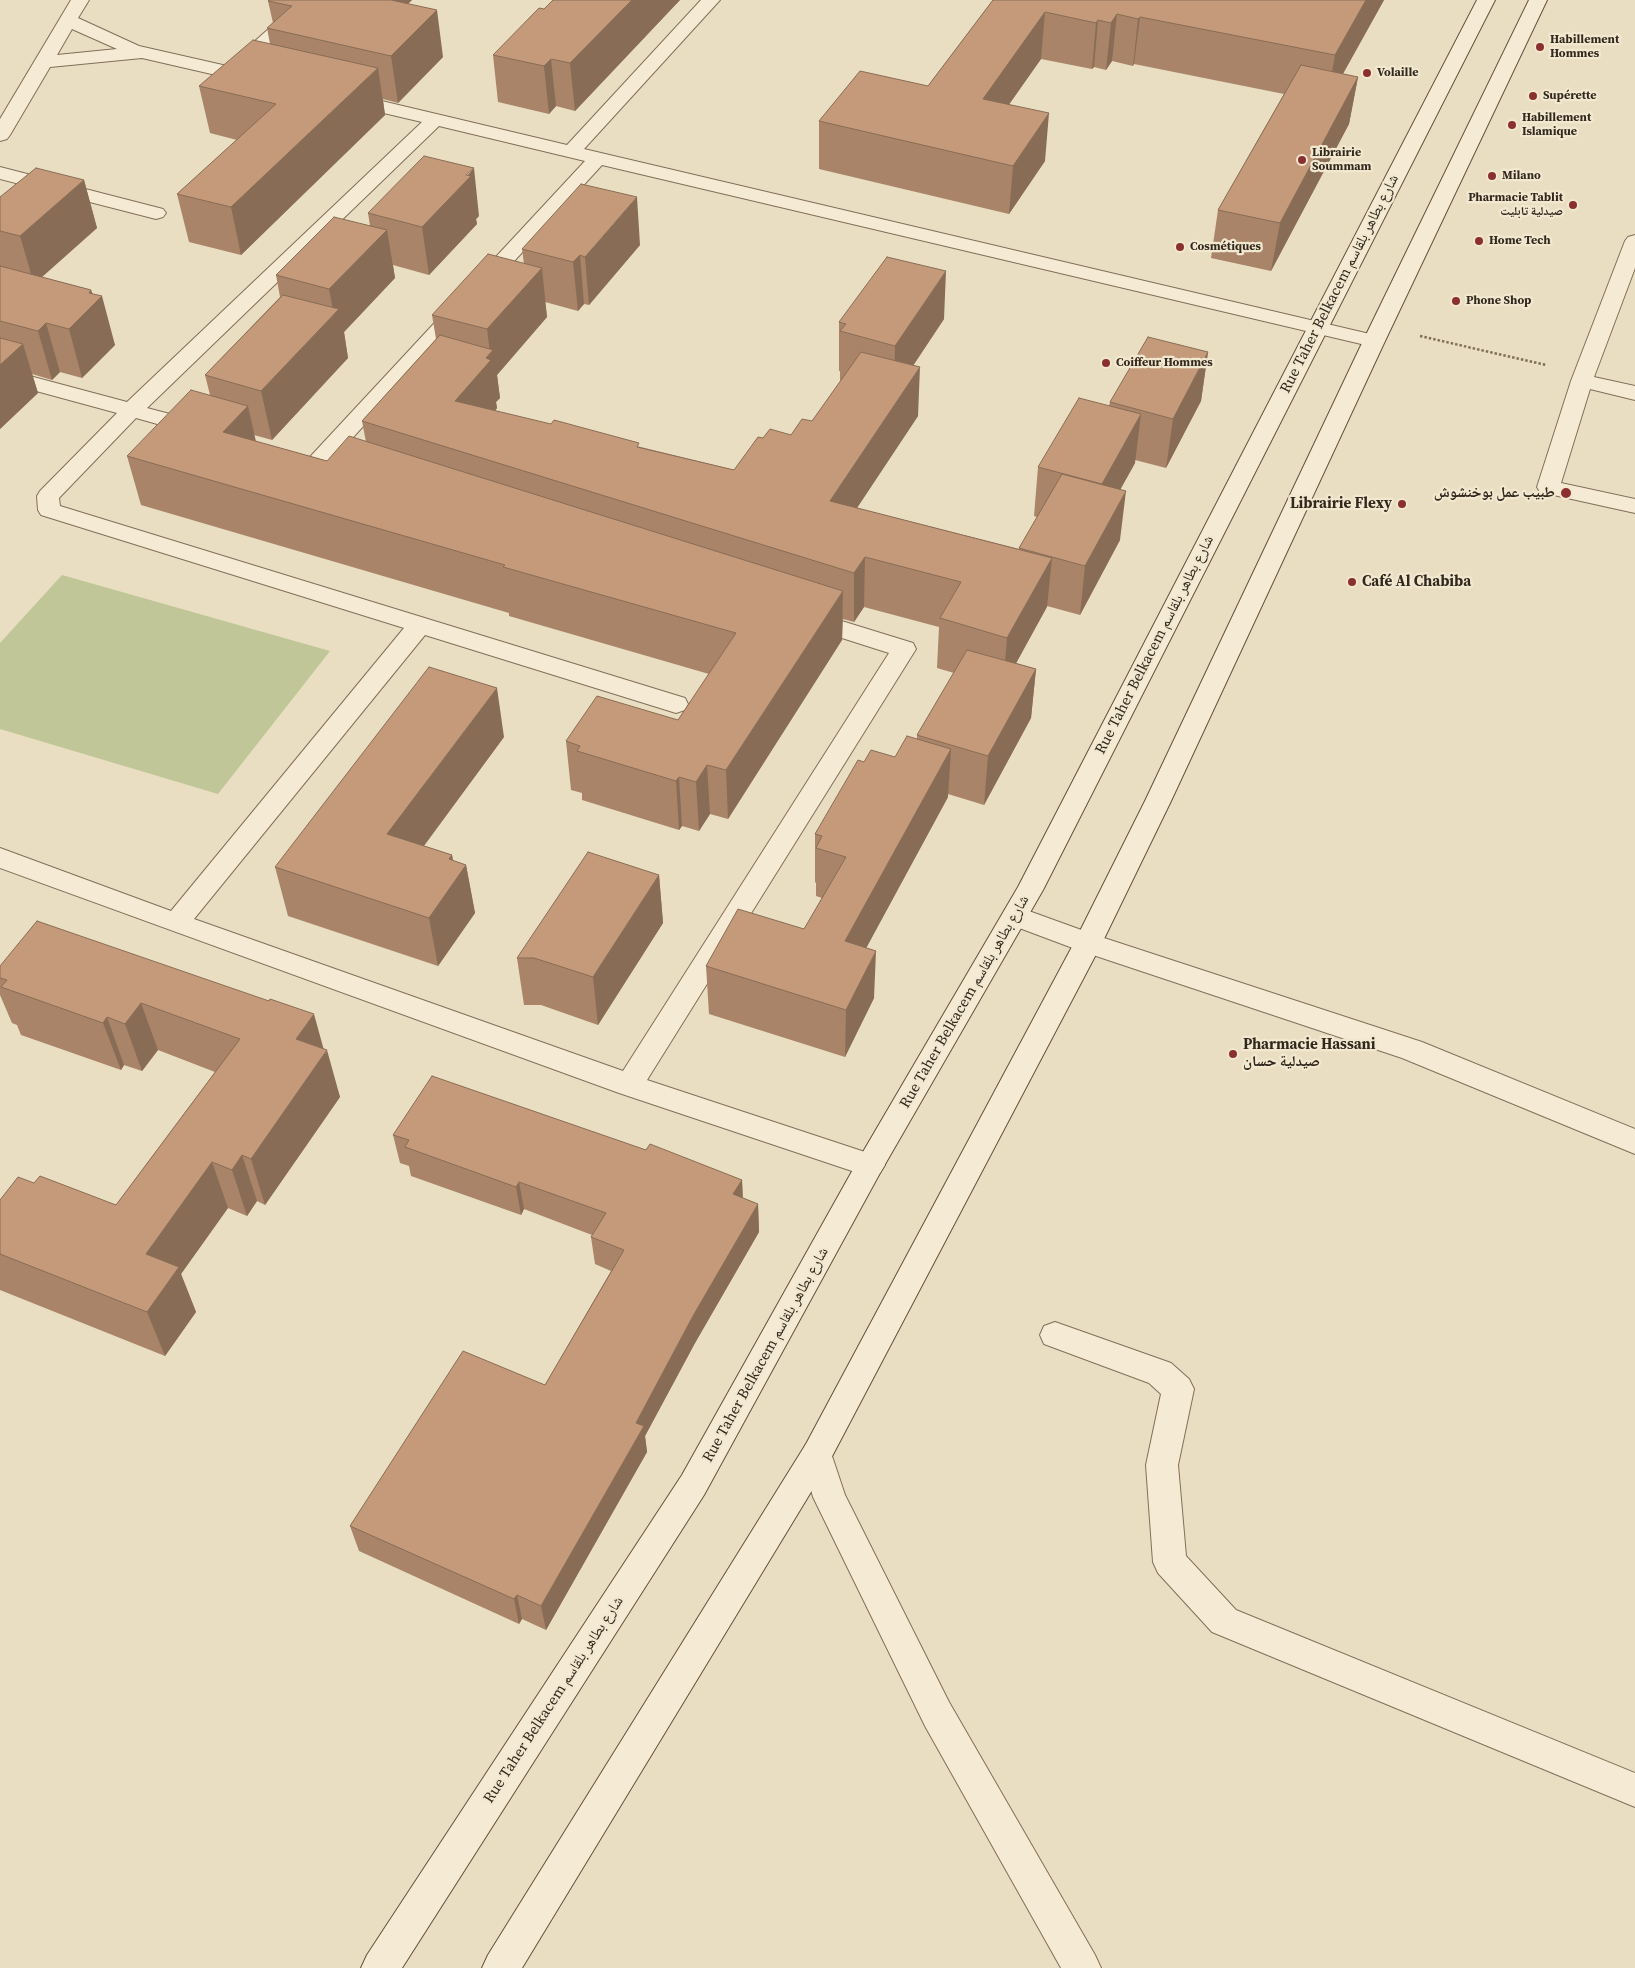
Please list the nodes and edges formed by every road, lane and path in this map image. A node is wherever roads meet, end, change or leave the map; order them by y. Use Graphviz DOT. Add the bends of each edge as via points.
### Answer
graph roads {
  1 [pos="80,0"];
  2 [pos="312,0"];
  3 [pos="711,0"];
  4 [pos="1486,0"];
  5 [pos="1538,0"];
  6 [pos="67,20"];
  7 [pos="152,54"];
  8 [pos="42,62"];
  9 [pos="229,72"];
  10 [pos="276,83"];
  11 [pos="332,96"];
  12 [pos="436,120"];
  13 [pos="0,135"];
  14 [pos="572,151"];
  15 [pos="599,157"];
  16 [pos="0,173"];
  17 [pos="156,213"];
  18 [pos="1635,241"];
  19 [pos="1627,284"];
  20 [pos="1317,327"];
  21 [pos="1432,339"];
  22 [pos="1374,341"];
  23 [pos="11,377"];
  24 [pos="1584,377"];
  25 [pos="1635,393"];
  26 [pos="133,409"];
  27 [pos="225,436"];
  28 [pos="317,464"];
  29 [pos="1635,506"];
  30 [pos="781,610"];
  31 [pos="420,625"];
  32 [pos="676,704"];
  33 [pos="0,858"];
  34 [pos="1015,916"];
  35 [pos="176,923"];
  36 [pos="1088,943"];
  37 [pos="629,1084"];
  38 [pos="1635,1142"];
  39 [pos="870,1165"];
  40 [pos="1055,1335"];
  41 [pos="817,1454"];
  42 [pos="1635,1790"];
  43 [pos="380,1968"];
  44 [pos="501,1968"];
  45 [pos="1082,1968"];
  1 -- 6 [label="street"];
  2 -- 9 [label="street"];
  3 -- 14 [label="street"];
  4 -- 20 [label="street, Rue Taher Belkacem شارع بطاهر بلقاسم"];
  5 -- 22 [label="street"];
  6 -- 7 [label="street" via="116,43"];
  6 -- 8 [label="street"];
  7 -- 8 [label="street"];
  7 -- 9 [label="street"];
  8 -- 13 [label="street"];
  9 -- 10 [label="street"];
  11 -- 12 [label="street"];
  12 -- 14 [label="street"];
  12 -- 26 [label="street"];
  14 -- 15 [label="street"];
  15 -- 20 [label="street"];
  15 -- 28 [label="street"];
  16 -- 17 [label="street"];
  18 -- 19 [label="street"];
  19 -- 24 [label="street"];
  20 -- 22 [label="street"];
  20 -- 34 [label="street, Rue Taher Belkacem شارع بطاهر بلقاسم"];
  21 -- 24 [label="path"];
  22 -- 36 [label="street"];
  23 -- 26 [label="street"];
  24 -- 25 [label="street"];
  24 -- 29 [label="street" via="1548,487"];
  26 -- 27 [label="street"];
  26 -- 31 [label="street" via="48,496 49,510"];
  30 -- 37 [label="street" via="904,649"];
  31 -- 32 [label="street"];
  31 -- 35 [label="street"];
  33 -- 35 [label="street"];
  34 -- 36 [label="street"];
  34 -- 39 [label="street, Rue Taher Belkacem شارع بطاهر بلقاسم"];
  35 -- 37 [label="street"];
  36 -- 38 [label="street" via="1412,1050"];
  36 -- 41 [label="street"];
  37 -- 39 [label="street"];
  39 -- 43 [label="street, Rue Taher Belkacem شارع بطاهر بلقاسم" via="694,1485"];
  40 -- 42 [label="street" via="1160,1373 1178,1389 1162,1465 1170,1562 1224,1621"];
  41 -- 44 [label="street"];
  41 -- 45 [label="street" via="829,1497 937,1714"];
}
